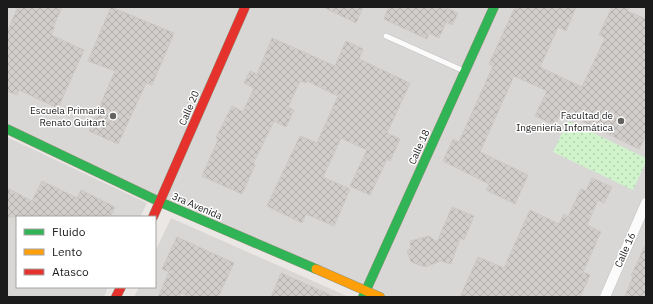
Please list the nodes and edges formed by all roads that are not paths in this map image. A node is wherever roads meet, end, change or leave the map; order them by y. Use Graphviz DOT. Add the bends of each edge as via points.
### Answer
graph roads {
  1 [pos="245,7"];
  2 [pos="494,7"];
  3 [pos="386,36"];
  4 [pos="465,71"];
  5 [pos="7,130"];
  6 [pos="160,202"];
  7 [pos="646,203"];
  8 [pos="153,216"];
  9 [pos="120,288"];
  10 [pos="364,294"];
  11 [pos="116,297"];
  12 [pos="380,297"];
  13 [pos="605,297"];
  1 -- 6 [label="street, Calle 20"];
  2 -- 4 [label="street, Calle 18"];
  3 -- 4 [label="lane"];
  4 -- 10 [label="street, Calle 18"];
  5 -- 6 [label="street, 3ra Avenida"];
  6 -- 8 [label="street, Calle 20"];
  6 -- 10 [label="street, 3ra Avenida"];
  7 -- 13 [label="street, Calle 16"];
  9 -- 11 [label="street"];
  10 -- 12 [label="street, 3ra Avenida"];
}
